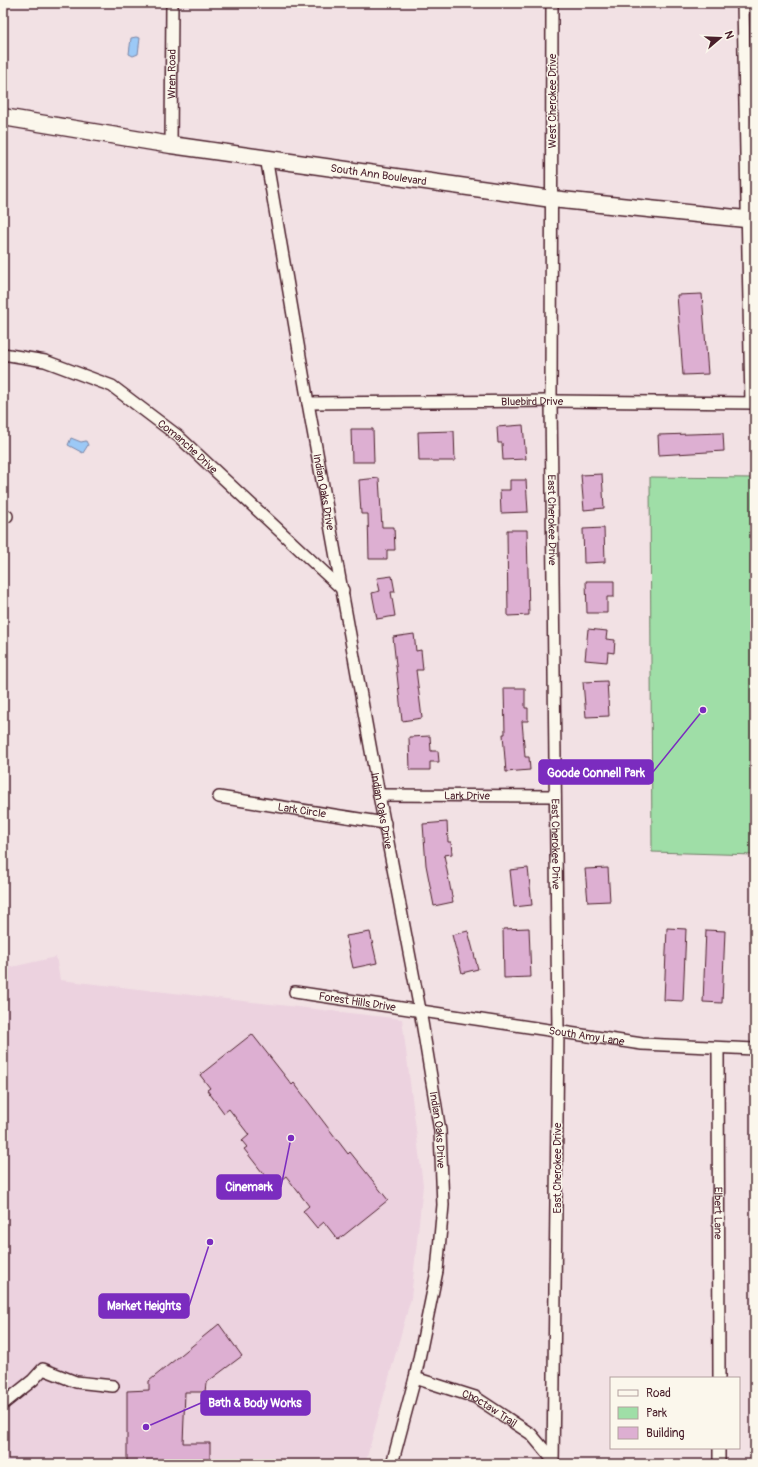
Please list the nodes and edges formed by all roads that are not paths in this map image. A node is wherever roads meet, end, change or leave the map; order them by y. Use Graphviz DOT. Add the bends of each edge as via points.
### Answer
graph roads {
  1 [pos="172,3"];
  2 [pos="552,3"];
  3 [pos="743,3"];
  4 [pos="3,117"];
  5 [pos="171,145"];
  6 [pos="266,157"];
  7 [pos="552,199"];
  8 [pos="751,219"];
  9 [pos="3,354"];
  10 [pos="551,401"];
  11 [pos="308,403"];
  12 [pos="753,403"];
  13 [pos="343,590"];
  14 [pos="379,795"];
  15 [pos="555,796"];
  16 [pos="219,797"];
  17 [pos="385,823"];
  18 [pos="295,992"];
  19 [pos="420,1010"];
  20 [pos="558,1030"];
  21 [pos="718,1048"];
  22 [pos="755,1049"];
  23 [pos="719,1377"];
  24 [pos="415,1378"];
  25 [pos="113,1386"];
  26 [pos="3,1404"];
  27 [pos="719,1449"];
  28 [pos="553,1462"];
  29 [pos="392,1464"];
  30 [pos="718,1464"];
  1 -- 5 [label="street, Wren Road"];
  2 -- 7 [label="street, West Cherokee Drive"];
  3 -- 8 [label="street"];
  4 -- 5 [label="street, South Ann Boulevard"];
  5 -- 6 [label="street, South Ann Boulevard"];
  6 -- 7 [label="street, South Ann Boulevard"];
  6 -- 11 [label="street, Indian Oaks Drive"];
  7 -- 8 [label="street, South Ann Boulevard"];
  7 -- 10 [label="street, East Cherokee Drive"];
  8 -- 12 [label="street"];
  9 -- 13 [label="street, Comanche Drive" via="45,361 112,386 178,436"];
  10 -- 11 [label="street, Bluebird Drive"];
  10 -- 12 [label="street, Bluebird Drive"];
  10 -- 15 [label="street, East Cherokee Drive"];
  11 -- 13 [label="street, Indian Oaks Drive"];
  13 -- 14 [label="street, Indian Oaks Drive"];
  14 -- 15 [label="street, Lark Drive"];
  14 -- 17 [label="street, Indian Oaks Drive"];
  15 -- 20 [label="street, East Cherokee Drive"];
  16 -- 17 [label="street, Lark Circle"];
  17 -- 19 [label="street, Indian Oaks Drive"];
  18 -- 19 [label="street, Forest Hills Drive"];
  19 -- 20 [label="street, South Amy Lane"];
  19 -- 24 [label="street, Indian Oaks Drive" via="440,1131 443,1205 437,1271"];
  20 -- 21 [label="street, South Amy Lane" via="642,1044"];
  20 -- 28 [label="street, East Cherokee Drive"];
  21 -- 22 [label="street, South Amy Lane"];
  21 -- 23 [label="street, Elbert Lane"];
  24 -- 28 [label="street, Choctaw Trail" via="475,1397 531,1434"];
  24 -- 29 [label="street, Indian Oaks Drive"];
  25 -- 26 [label="street" via="76,1382 43,1369 34,1380"];
  27 -- 30 [label="street"];
}
